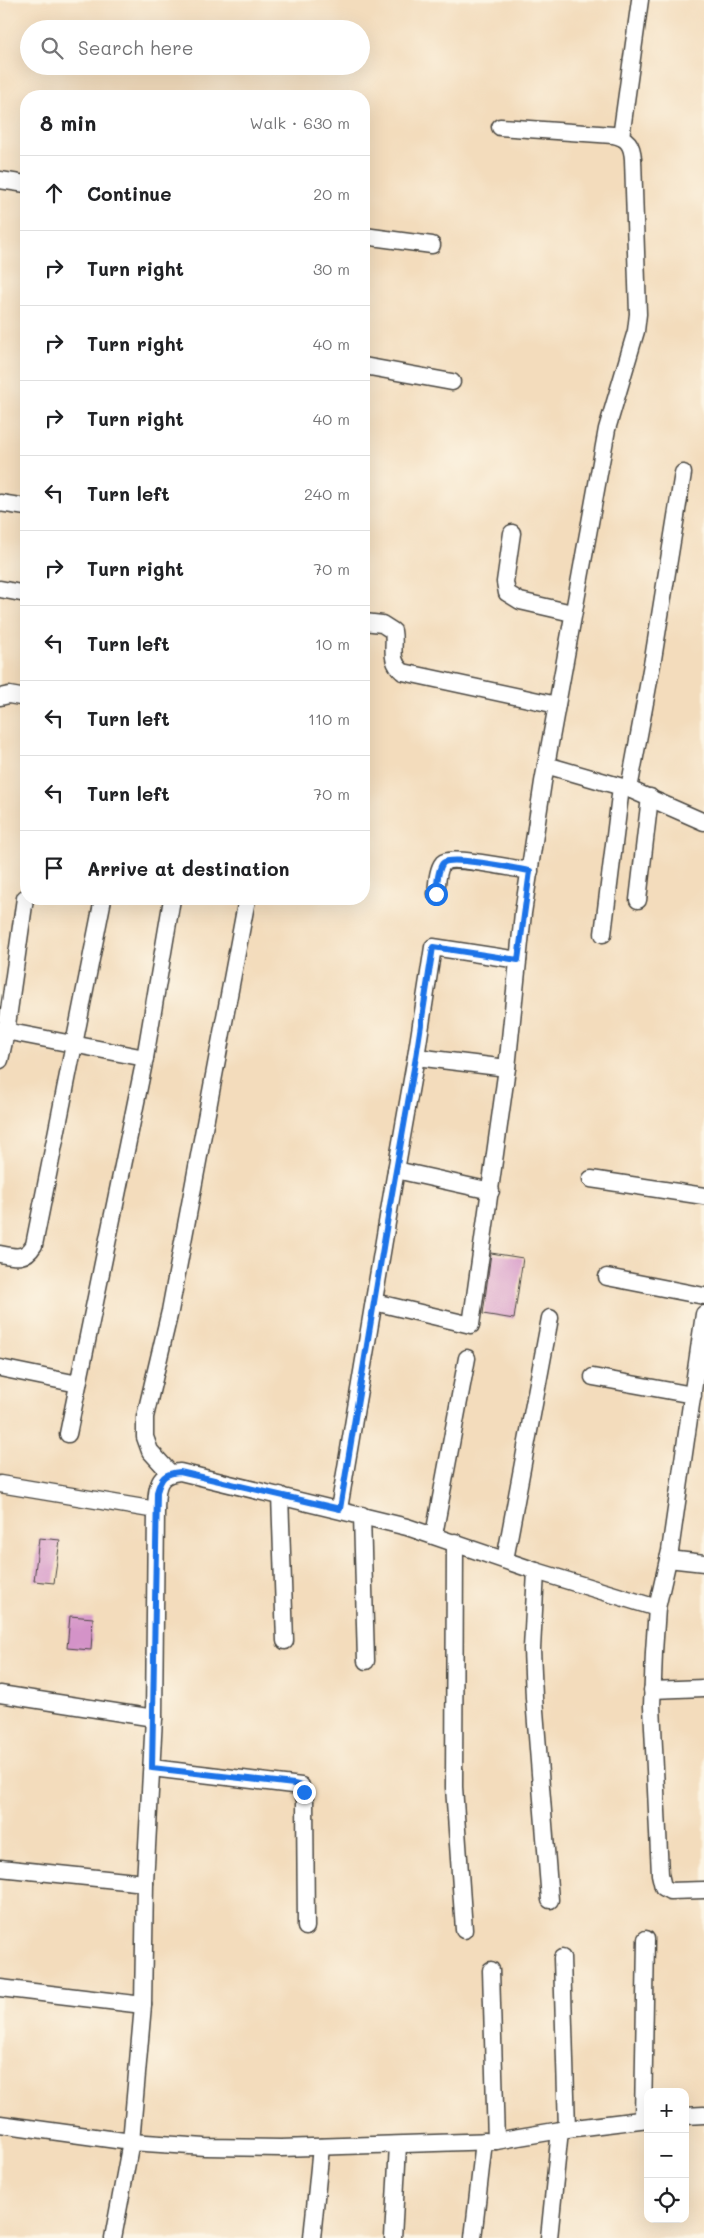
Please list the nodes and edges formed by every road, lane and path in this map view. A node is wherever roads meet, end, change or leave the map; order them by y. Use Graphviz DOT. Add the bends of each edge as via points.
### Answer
graph roads {
  1 [pos="640,0"];
  2 [pos="500,127"];
  3 [pos="621,137"];
  4 [pos="0,180"];
  5 [pos="20,183"];
  6 [pos="370,237"];
  7 [pos="432,245"];
  8 [pos="370,367"];
  9 [pos="452,382"];
  10 [pos="683,473"];
  11 [pos="0,503"];
  12 [pos="20,506"];
  13 [pos="512,533"];
  14 [pos="0,589"];
  15 [pos="20,593"];
  16 [pos="572,613"];
  17 [pos="370,623"];
  18 [pos="0,697"];
  19 [pos="20,697"];
  20 [pos="557,705"];
  21 [pos="546,765"];
  22 [pos="625,788"];
  23 [pos="650,797"];
  24 [pos="704,822"];
  25 [pos="530,871"];
  26 [pos="436,894"];
  27 [pos="638,900"];
  28 [pos="25,905"];
  29 [pos="102,905"];
  30 [pos="171,905"];
  31 [pos="246,905"];
  32 [pos="603,934"];
  33 [pos="518,960"];
  34 [pos="3,1031"];
  35 [pos="75,1044"];
  36 [pos="416,1057"];
  37 [pos="145,1058"];
  38 [pos="0,1060"];
  39 [pos="507,1068"];
  40 [pos="396,1170"];
  41 [pos="591,1178"];
  42 [pos="491,1192"];
  43 [pos="704,1196"];
  44 [pos="0,1254"];
  45 [pos="607,1277"];
  46 [pos="704,1296"];
  47 [pos="374,1302"];
  48 [pos="704,1314"];
  49 [pos="550,1318"];
  50 [pos="467,1358"];
  51 [pos="0,1368"];
  52 [pos="593,1377"];
  53 [pos="78,1384"];
  54 [pos="694,1395"];
  55 [pos="68,1434"];
  56 [pos="170,1473"];
  57 [pos="0,1484"];
  58 [pos="280,1495"];
  59 [pos="340,1509"];
  60 [pos="156,1510"];
  61 [pos="362,1515"];
  62 [pos="434,1535"];
  63 [pos="455,1542"];
  64 [pos="668,1559"];
  65 [pos="505,1560"];
  66 [pos="704,1563"];
  67 [pos="536,1571"];
  68 [pos="657,1608"];
  69 [pos="285,1640"];
  70 [pos="366,1661"];
  71 [pos="704,1688"];
  72 [pos="652,1690"];
  73 [pos="0,1694"];
  74 [pos="154,1718"];
  75 [pos="152,1768"];
  76 [pos="0,1868"];
  77 [pos="145,1883"];
  78 [pos="704,1890"];
  79 [pos="550,1900"];
  80 [pos="306,1927"];
  81 [pos="464,1930"];
  82 [pos="646,1939"];
  83 [pos="562,1958"];
  84 [pos="491,1970"];
  85 [pos="0,1988"];
  86 [pos="143,2004"];
  87 [pos="645,2088"];
  88 [pos="704,2115"];
  89 [pos="689,2116"];
  90 [pos="644,2119"];
  91 [pos="0,2124"];
  92 [pos="564,2129"];
  93 [pos="490,2141"];
  94 [pos="131,2142"];
  95 [pos="398,2145"];
  96 [pos="321,2147"];
  97 [pos="113,2238"];
  98 [pos="312,2238"];
  99 [pos="392,2238"];
  100 [pos="473,2238"];
  101 [pos="549,2238"];
  1 -- 3 [label="street"];
  2 -- 3 [label="street"];
  3 -- 16 [label="street" via="628,141 634,159 638,314 633,346 607,429"];
  4 -- 5 [label="street"];
  6 -- 7 [label="street"];
  8 -- 9 [label="street"];
  10 -- 22 [label="street" via="653,659"];
  11 -- 12 [label="street"];
  13 -- 16 [label="street" via="504,582 507,593 520,601"];
  14 -- 15 [label="street"];
  16 -- 20 [label="street"];
  17 -- 20 [label="street" via="382,624 393,631 393,656 396,666 403,672"];
  18 -- 19 [label="street"];
  20 -- 21 [label="street"];
  21 -- 22 [label="street"];
  21 -- 25 [label="street"];
  22 -- 23 [label="street"];
  22 -- 32 [label="street"];
  23 -- 24 [label="street"];
  23 -- 27 [label="street"];
  25 -- 26 [label="street" via="447,861 440,870"];
  25 -- 33 [label="street"];
  28 -- 34 [label="street"];
  29 -- 35 [label="street"];
  30 -- 37 [label="street"];
  31 -- 56 [label="street" via="170,1311 146,1417 150,1451"];
  33 -- 36 [label="street" via="433,947"];
  33 -- 39 [label="street"];
  34 -- 35 [label="street"];
  34 -- 38 [label="street"];
  35 -- 37 [label="street"];
  35 -- 44 [label="street" via="34,1245 30,1253 23,1256"];
  36 -- 39 [label="street"];
  36 -- 40 [label="street"];
  37 -- 53 [label="street"];
  39 -- 42 [label="street"];
  40 -- 42 [label="street"];
  40 -- 47 [label="street"];
  41 -- 43 [label="street"];
  42 -- 47 [label="street" via="472,1325"];
  45 -- 46 [label="street"];
  47 -- 59 [label="street"];
  48 -- 54 [label="street"];
  49 -- 65 [label="street"];
  50 -- 62 [label="street"];
  51 -- 53 [label="street"];
  52 -- 54 [label="street"];
  53 -- 55 [label="street"];
  54 -- 64 [label="street"];
  56 -- 58 [label="street" via="180,1472"];
  56 -- 60 [label="street" via="161,1479"];
  57 -- 60 [label="street"];
  58 -- 59 [label="street"];
  58 -- 69 [label="street"];
  59 -- 61 [label="street"];
  60 -- 74 [label="street"];
  61 -- 62 [label="street"];
  61 -- 70 [label="street"];
  62 -- 63 [label="street"];
  63 -- 65 [label="street"];
  63 -- 81 [label="street" via="454,1787"];
  64 -- 66 [label="street"];
  64 -- 68 [label="street"];
  65 -- 67 [label="street"];
  67 -- 68 [label="street"];
  67 -- 79 [label="street" via="532,1649 534,1698"];
  68 -- 72 [label="street"];
  71 -- 72 [label="street"];
  72 -- 78 [label="street" via="663,1887 670,1891"];
  73 -- 74 [label="street"];
  74 -- 75 [label="street"];
  75 -- 77 [label="street"];
  75 -- 80 [label="street" via="301,1786 305,1800"];
  76 -- 77 [label="street"];
  77 -- 86 [label="street"];
  82 -- 87 [label="street"];
  83 -- 92 [label="street"];
  84 -- 93 [label="street"];
  85 -- 86 [label="street"];
  86 -- 94 [label="street"];
  88 -- 89 [label="street"];
  90 -- 92 [label="street"];
  91 -- 94 [label="street"];
  92 -- 93 [label="street"];
  92 -- 101 [label="street"];
  93 -- 95 [label="street"];
  93 -- 100 [label="street"];
  94 -- 96 [label="street" via="204,2147"];
  94 -- 97 [label="street"];
  95 -- 96 [label="street"];
  95 -- 99 [label="street"];
  96 -- 98 [label="street"];
}
